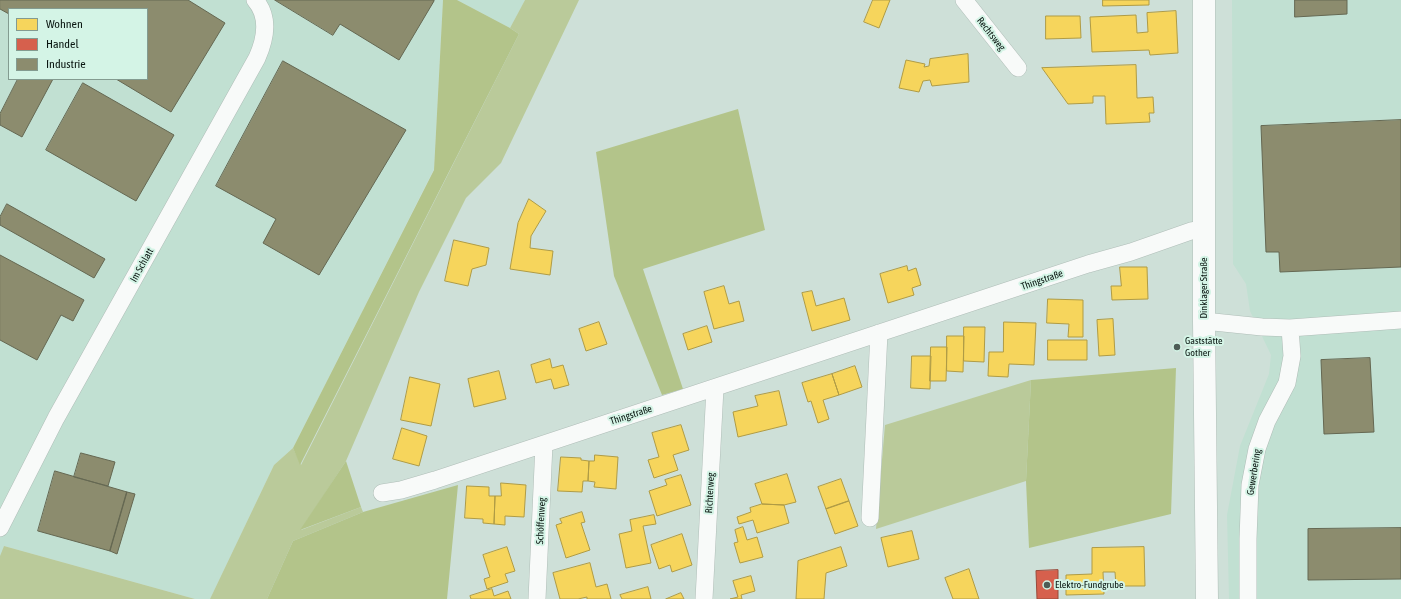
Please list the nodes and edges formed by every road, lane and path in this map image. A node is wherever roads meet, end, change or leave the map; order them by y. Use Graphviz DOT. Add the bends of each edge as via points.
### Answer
graph roads {
  1 [pos="255,0"];
  2 [pos="964,0"];
  3 [pos="1204,0"];
  4 [pos="1018,68"];
  5 [pos="1204,229"];
  6 [pos="1401,320"];
  7 [pos="1204,321"];
  8 [pos="1290,328"];
  9 [pos="879,333"];
  10 [pos="715,388"];
  11 [pos="544,444"];
  12 [pos="382,493"];
  13 [pos="870,518"];
  14 [pos="0,528"];
  15 [pos="537,599"];
  16 [pos="704,599"];
  17 [pos="1207,599"];
  18 [pos="1248,599"];
  1 -- 14 [label="street, Im Schlatt" via="263,14 266,27 257,58 56,418"];
  2 -- 4 [label="street, Rechtsweg"];
  3 -- 5 [label="main road, Dinklager Straße"];
  5 -- 7 [label="main road, Dinklager Straße"];
  5 -- 9 [label="street, Thingstraße" via="1191,231"];
  6 -- 8 [label="street"];
  7 -- 8 [label="street"];
  7 -- 17 [label="main road, Dinklager Straße"];
  8 -- 18 [label="street, Gewerbering" via="1292,356 1287,383 1267,421 1257,449 1250,486"];
  9 -- 10 [label="street, Thingstraße"];
  9 -- 13 [label="street"];
  10 -- 11 [label="street, Thingstraße"];
  10 -- 16 [label="street, Richterweg"];
  11 -- 12 [label="street, Thingstraße" via="401,490"];
  11 -- 15 [label="street, Schöffenweg"];
}
